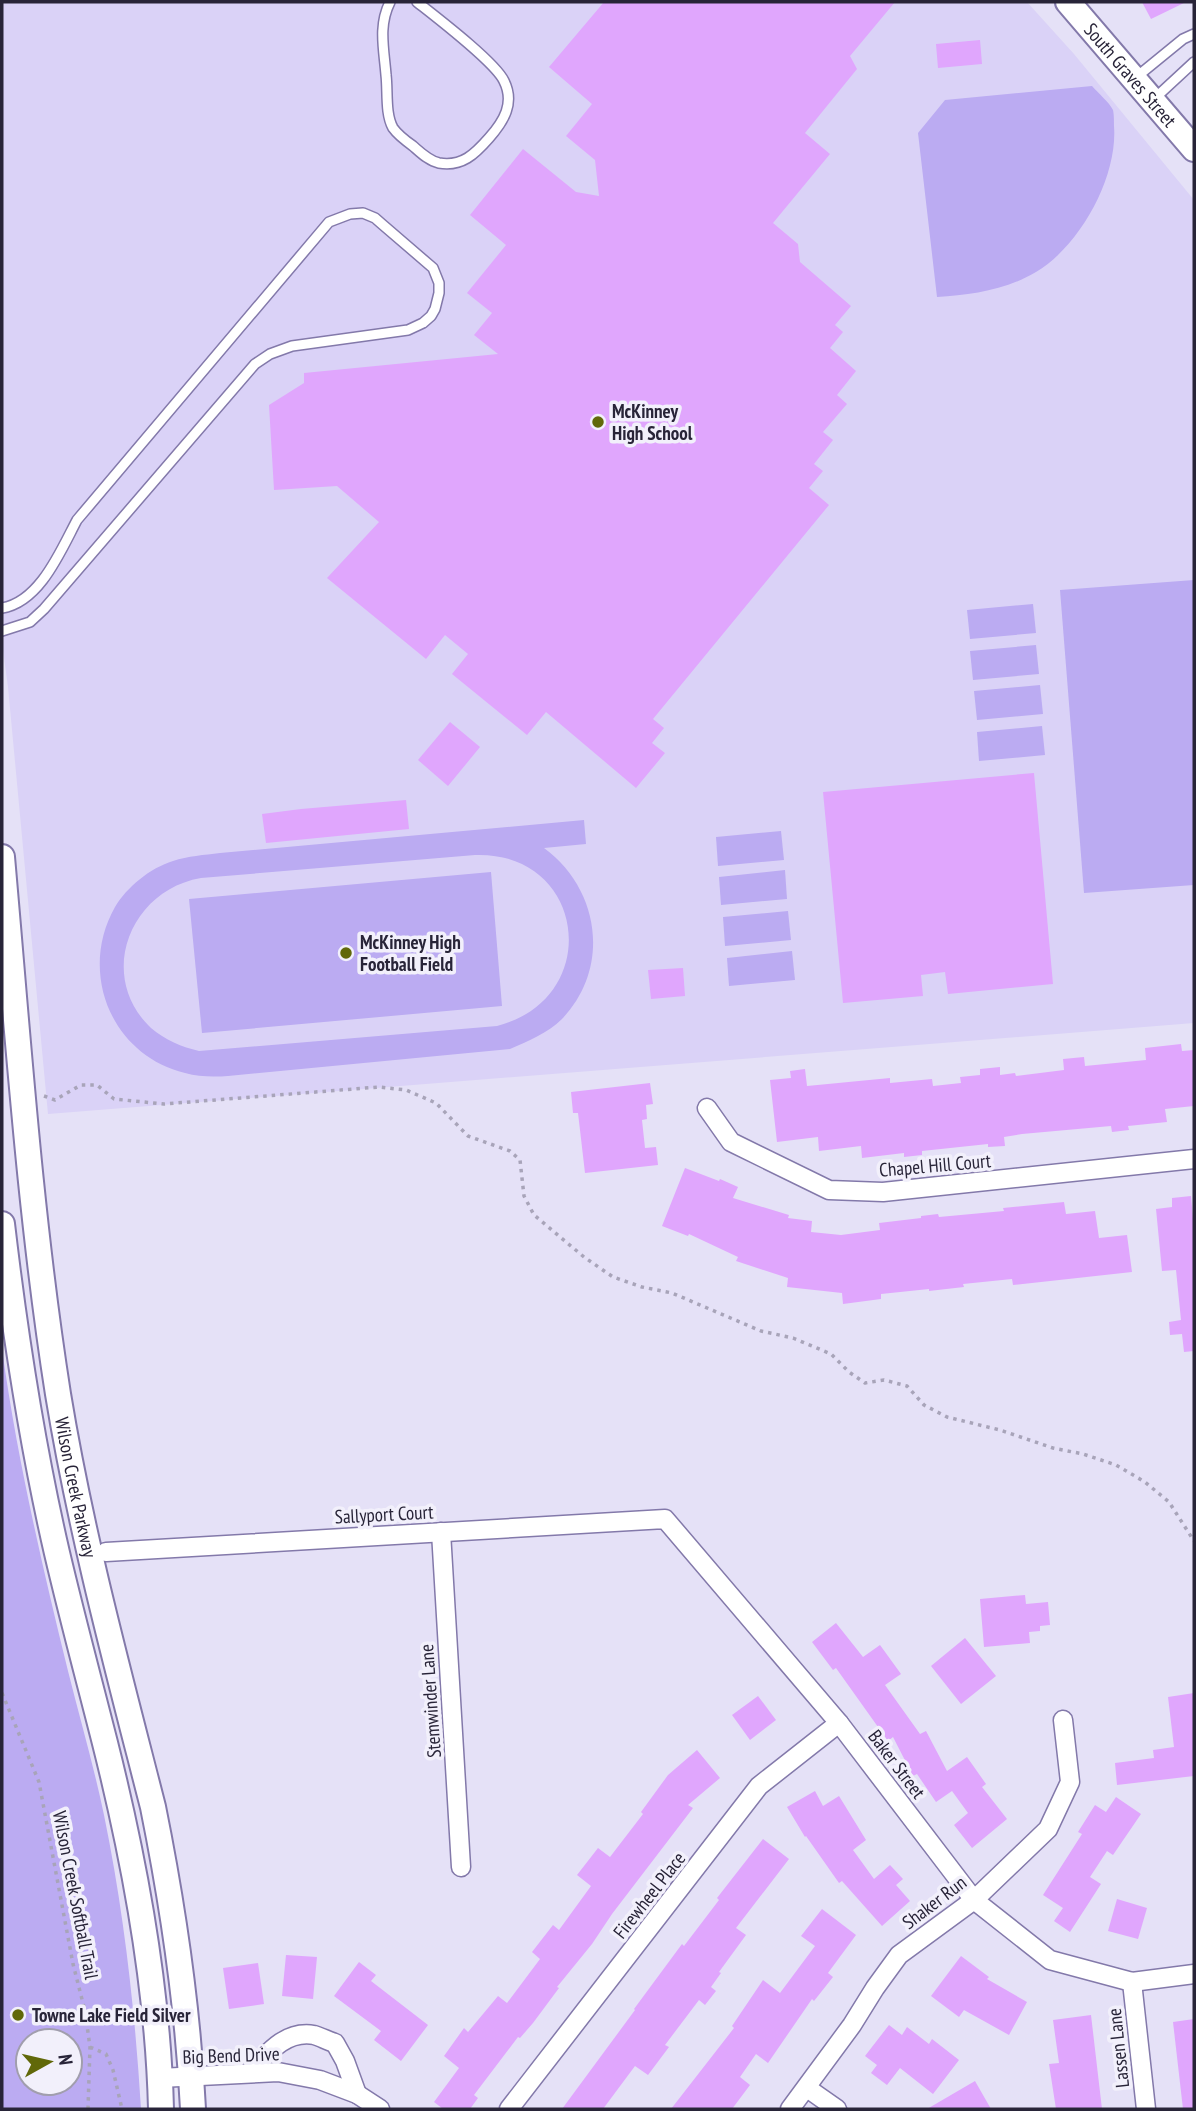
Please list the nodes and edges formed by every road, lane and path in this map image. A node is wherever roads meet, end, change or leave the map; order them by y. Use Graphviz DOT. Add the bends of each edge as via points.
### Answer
graph roads {
  1 [pos="390,2"];
  2 [pos="417,2"];
  3 [pos="1068,2"];
  4 [pos="1194,34"];
  5 [pos="1194,62"];
  6 [pos="1134,79"];
  7 [pos="1152,100"];
  8 [pos="1194,149"];
  9 [pos="2,608"];
  10 [pos="2,631"];
  11 [pos="2,858"];
  12 [pos="44,1096"];
  13 [pos="707,1108"];
  14 [pos="1194,1159"];
  15 [pos="2,1224"];
  16 [pos="665,1519"];
  17 [pos="441,1532"];
  18 [pos="1194,1541"];
  19 [pos="106,1552"];
  20 [pos="103,1609"];
  21 [pos="73,1617"];
  22 [pos="2,1693"];
  23 [pos="1062,1720"];
  24 [pos="839,1723"];
  25 [pos="461,1867"];
  26 [pos="974,1900"];
  27 [pos="1194,1975"];
  28 [pos="1132,1982"];
  29 [pos="90,2047"];
  30 [pos="250,2073"];
  31 [pos="191,2077"];
  32 [pos="160,2078"];
  33 [pos="807,2088"];
  34 [pos="357,2094"];
  35 [pos="88,2109"];
  36 [pos="122,2109"];
  37 [pos="161,2109"];
  38 [pos="193,2109"];
  39 [pos="380,2109"];
  40 [pos="509,2109"];
  41 [pos="790,2109"];
  42 [pos="837,2109"];
  43 [pos="1146,2109"];
  1 -- 2 [label="lane" via="382,35 391,122 426,158 456,162 475,154 503,120 507,88 501,76"];
  3 -- 6 [label="main road, South Graves Street"];
  4 -- 6 [label="lane"];
  5 -- 7 [label="lane"];
  6 -- 7 [label="main road, South Graves Street"];
  7 -- 8 [label="main road, South Graves Street"];
  9 -- 10 [label="lane" via="21,600 43,579 77,520 329,222 350,214 369,215 433,268 439,283 438,301 431,316 417,327 292,346 254,364 44,609 30,622"];
  11 -- 20 [label="main road, Wilson Creek Parkway" via="41,1283 69,1456"];
  12 -- 18 [label="path" via="55,1100 81,1085 97,1085 114,1099 164,1104 379,1087 407,1090 436,1103 468,1136 510,1151 520,1160 524,1196 534,1215 613,1277 672,1293 761,1331 793,1338 831,1354 865,1383 884,1380 907,1386 924,1405 947,1417 1116,1465 1169,1502"];
  13 -- 14 [label="street, Chapel Hill Court" via="731,1142 829,1190 883,1192"];
  15 -- 21 [label="main road, Wilson Creek Parkway" via="31,1420"];
  16 -- 17 [label="street, Sallyport Court"];
  16 -- 24 [label="street, Baker Street"];
  17 -- 19 [label="street, Sallyport Court"];
  17 -- 25 [label="street, Stemwinder Lane"];
  20 -- 21 [label="main road"];
  20 -- 31 [label="main road, Wilson Creek Parkway" via="160,1842"];
  21 -- 32 [label="main road, Wilson Creek Parkway" via="131,1859 149,1968"];
  22 -- 29 [label="path, Wilson Creek Softball Trail" via="39,1782"];
  23 -- 26 [label="street, Shaker Run" via="1070,1782 1048,1829"];
  24 -- 26 [label="street, Baker Street"];
  24 -- 40 [label="street, Firewheel Place" via="759,1786"];
  26 -- 28 [label="street, Baker Street" via="1050,1960"];
  26 -- 33 [label="street, Shaker Run" via="899,1955"];
  27 -- 28 [label="street"];
  28 -- 43 [label="street, Lassen Lane"];
  29 -- 35 [label="path, Wilson Creek Softball Trail"];
  29 -- 36 [label="path" via="106,2054"];
  30 -- 31 [label="street, Big Bend Drive"];
  30 -- 34 [label="street, Big Bend Drive" via="278,2072 320,2080"];
  30 -- 34 [label="street" via="276,2045 292,2036 313,2035 335,2043"];
  31 -- 32 [label="street, Big Bend Drive"];
  31 -- 38 [label="main road, Wilson Creek Parkway"];
  32 -- 37 [label="main road, Wilson Creek Parkway"];
  33 -- 41 [label="street, Shaker Run"];
  33 -- 42 [label="street"];
  34 -- 39 [label="street, Big Bend Drive"];
}
